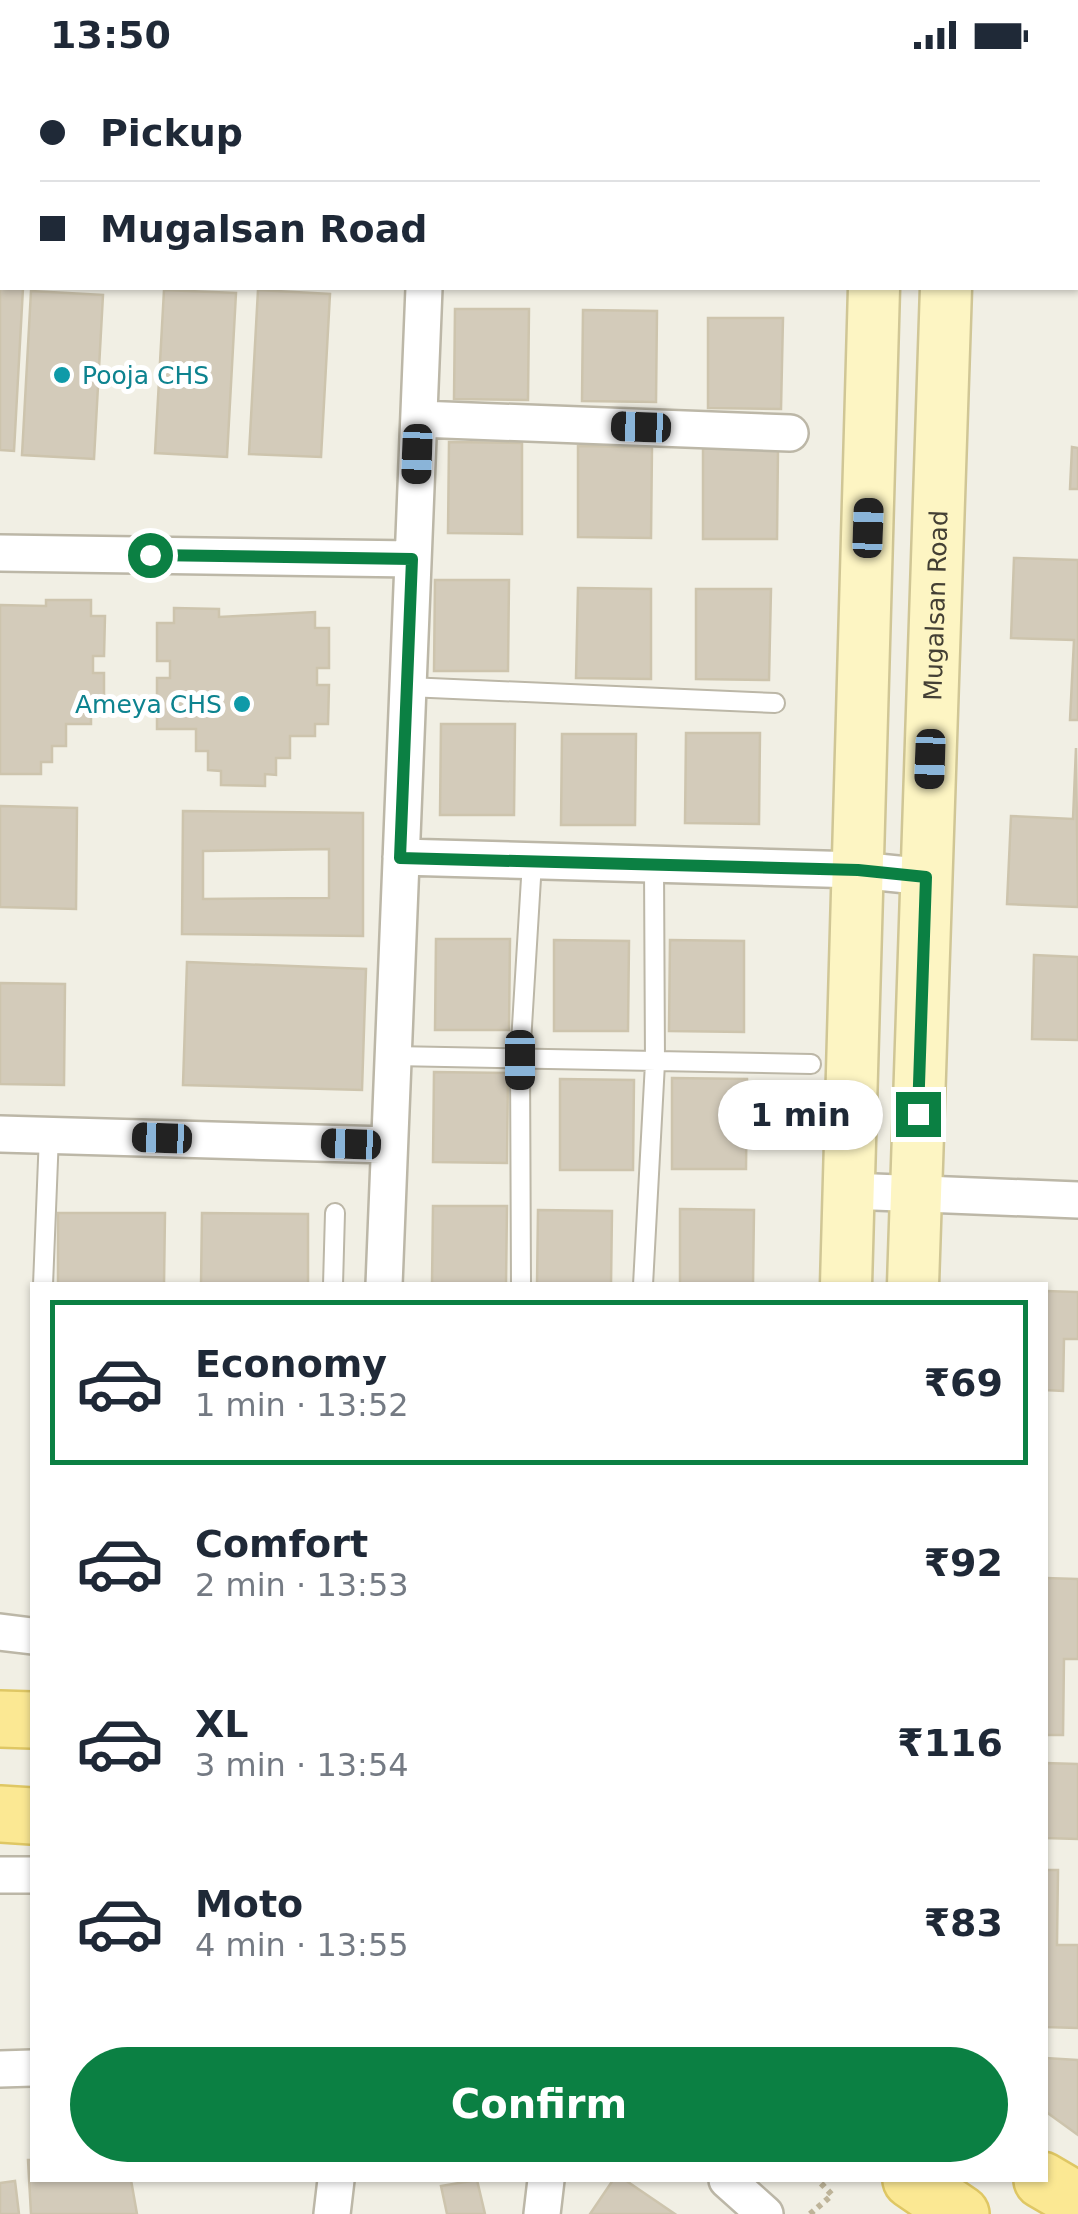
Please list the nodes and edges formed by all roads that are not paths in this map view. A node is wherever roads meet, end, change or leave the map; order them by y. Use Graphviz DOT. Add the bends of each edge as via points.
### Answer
graph roads {
  1 [pos="424,290"];
  2 [pos="874,290"];
  3 [pos="946,290"];
  4 [pos="418,419"];
  5 [pos="790,433"];
  6 [pos="0,553"];
  7 [pos="412,559"];
  8 [pos="408,687"];
  9 [pos="776,703"];
  10 [pos="400,858"];
  11 [pos="532,862"];
  12 [pos="654,866"];
  13 [pos="858,870"];
  14 [pos="926,877"];
  15 [pos="393,1056"];
  16 [pos="520,1060"];
  17 [pos="656,1062"];
  18 [pos="812,1064"];
  19 [pos="0,1134"];
  20 [pos="48,1135"];
  21 [pos="389,1145"];
  22 [pos="848,1191"];
  23 [pos="916,1194"];
  24 [pos="1078,1200"];
  25 [pos="335,1213"];
  26 [pos="42,1282"];
  27 [pos="333,1282"];
  28 [pos="384,1282"];
  29 [pos="521,1282"];
  30 [pos="643,1282"];
  31 [pos="846,1282"];
  32 [pos="913,1282"];
  33 [pos="0,1632"];
  34 [pos="30,1636"];
  35 [pos="0,1718"];
  36 [pos="30,1720"];
  37 [pos="0,1814"];
  38 [pos="30,1816"];
  39 [pos="0,1874"];
  40 [pos="30,1876"];
  41 [pos="30,2068"];
  42 [pos="0,2069"];
  43 [pos="336,2182"];
  44 [pos="546,2182"];
  45 [pos="729,2182"];
  46 [pos="914,2182"];
  47 [pos="1046,2182"];
  48 [pos="1078,2200"];
  49 [pos="332,2214"];
  50 [pos="542,2214"];
  51 [pos="765,2214"];
  52 [pos="961,2214"];
  1 -- 4 [label="street"];
  2 -- 13 [label="main road"];
  3 -- 14 [label="main road, Mugalsan Road"];
  4 -- 5 [label="street"];
  4 -- 7 [label="street"];
  6 -- 7 [label="street"];
  7 -- 8 [label="street"];
  8 -- 9 [label="lane"];
  8 -- 10 [label="street"];
  10 -- 11 [label="street"];
  10 -- 15 [label="street"];
  11 -- 12 [label="street"];
  11 -- 16 [label="lane"];
  12 -- 13 [label="street"];
  12 -- 17 [label="lane"];
  13 -- 14 [label="street"];
  13 -- 22 [label="main road"];
  14 -- 23 [label="main road, Mugalsan Road"];
  15 -- 16 [label="lane"];
  15 -- 21 [label="street"];
  16 -- 17 [label="lane"];
  16 -- 29 [label="lane"];
  17 -- 18 [label="lane"];
  17 -- 30 [label="lane"];
  19 -- 20 [label="street"];
  20 -- 21 [label="street"];
  20 -- 26 [label="lane"];
  21 -- 28 [label="street"];
  22 -- 23 [label="street"];
  22 -- 31 [label="main road"];
  23 -- 24 [label="street"];
  23 -- 32 [label="main road, Mugalsan Road"];
  25 -- 27 [label="lane"];
  33 -- 34 [label="street"];
  35 -- 36 [label="main road"];
  37 -- 38 [label="main road"];
  39 -- 40 [label="street"];
  41 -- 42 [label="street"];
  43 -- 49 [label="street"];
  44 -- 50 [label="street"];
  45 -- 51 [label="street"];
  46 -- 52 [label="main road"];
  47 -- 48 [label="main road"];
}
